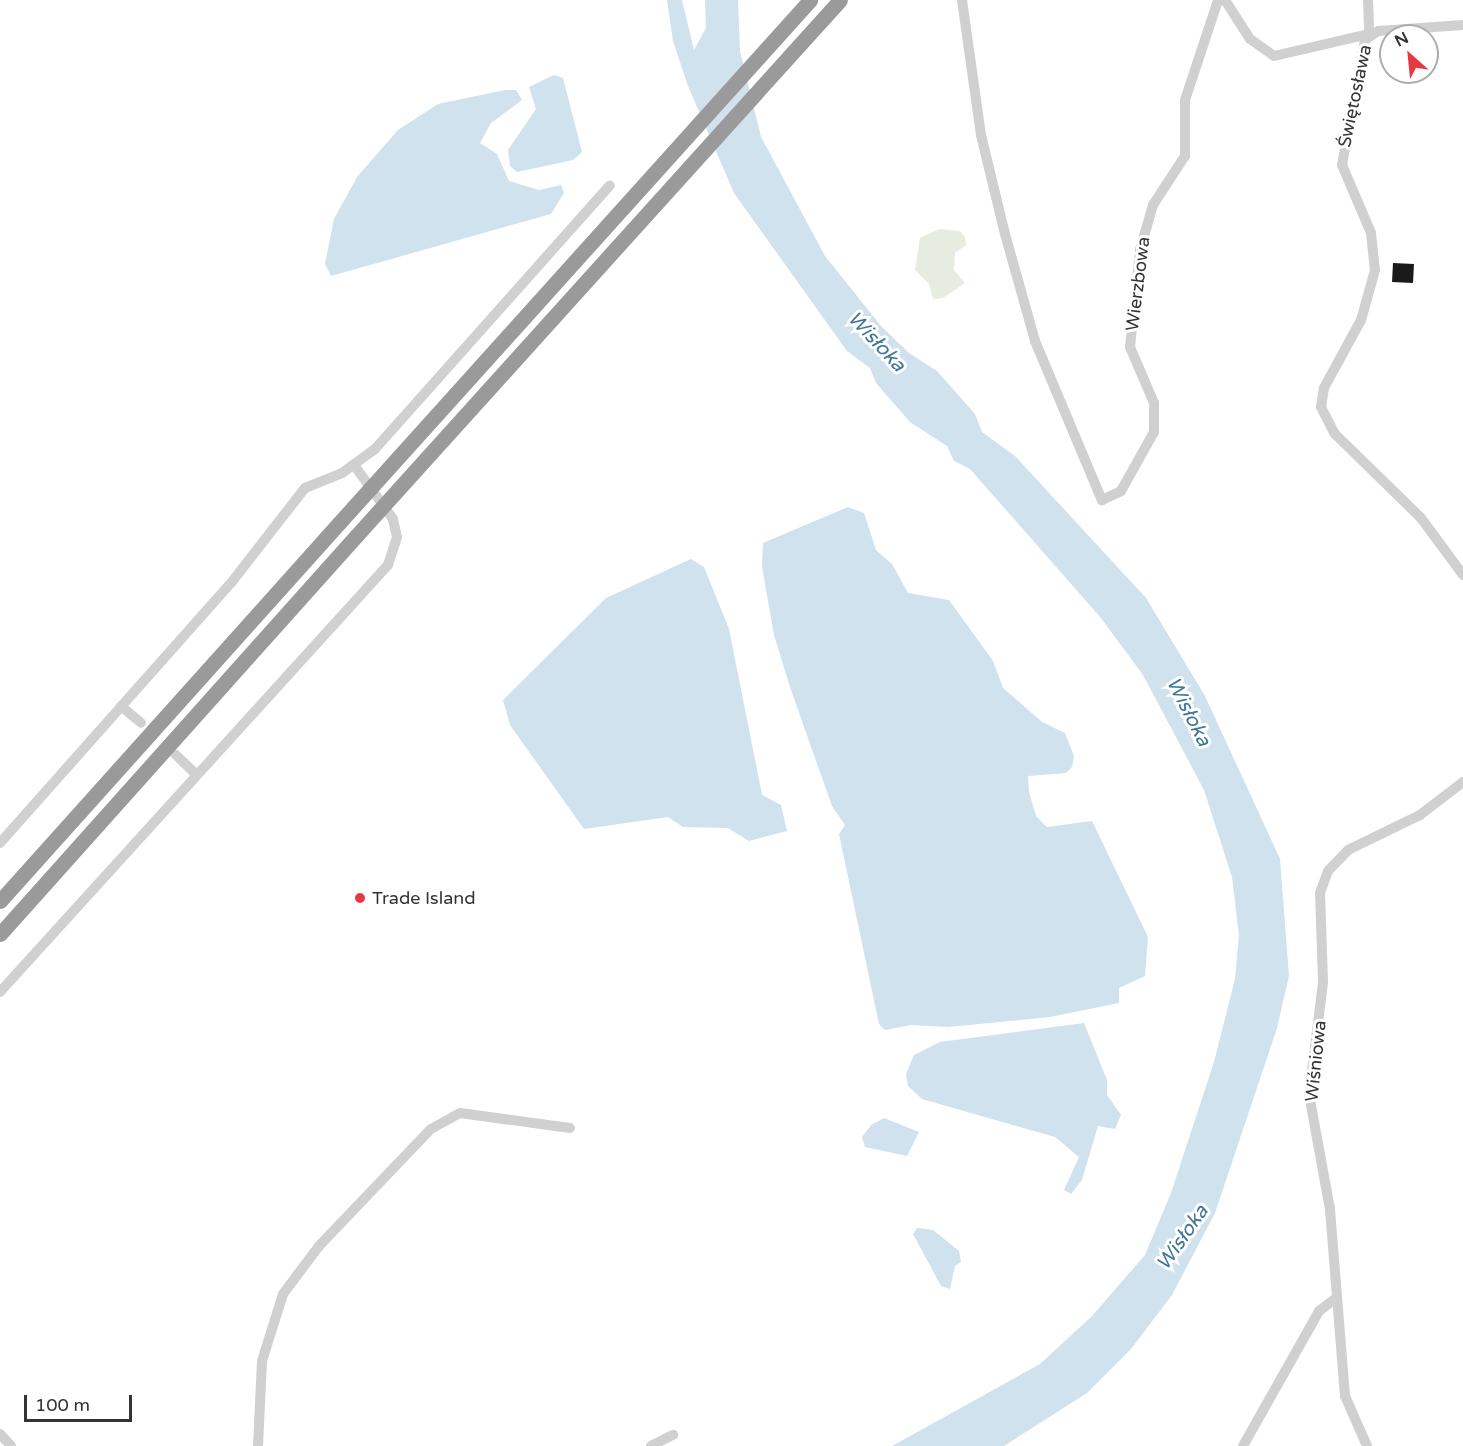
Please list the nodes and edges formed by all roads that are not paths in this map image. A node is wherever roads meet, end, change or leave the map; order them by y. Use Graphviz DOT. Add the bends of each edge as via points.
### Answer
graph roads {
  1 [pos="810,0"];
  2 [pos="840,0"];
  3 [pos="962,0"];
  4 [pos="1218,0"];
  5 [pos="1225,0"];
  6 [pos="1368,0"];
  7 [pos="1463,25"];
  8 [pos="1369,34"];
  9 [pos="610,185"];
  10 [pos="354,465"];
  11 [pos="1463,575"];
  12 [pos="121,706"];
  13 [pos="141,723"];
  14 [pos="176,754"];
  15 [pos="196,774"];
  16 [pos="1463,782"];
  17 [pos="0,843"];
  18 [pos="0,901"];
  19 [pos="0,934"];
  20 [pos="0,992"];
  21 [pos="570,1128"];
  22 [pos="1335,1299"];
  23 [pos="0,1434"];
  24 [pos="673,1434"];
  25 [pos="11,1446"];
  26 [pos="258,1446"];
  27 [pos="651,1446"];
  28 [pos="1243,1446"];
  29 [pos="1367,1446"];
  1 -- 18 [label="highway, bridge"];
  2 -- 19 [label="highway, bridge"];
  3 -- 4 [label="street, Wierzbowa" via="981,135 1035,341 1102,500 1120,491 1146,449 1157,421 1154,403 1130,347 1140,250 1153,205 1185,156 1189,84"];
  5 -- 8 [label="street" via="1250,39 1274,56"];
  6 -- 8 [label="street"];
  7 -- 8 [label="street, Świętosława"];
  8 -- 11 [label="street, Świętosława" via="1362,50 1342,165 1371,233 1375,270 1361,320 1324,388 1321,407 1335,434 1421,518"];
  9 -- 10 [label="street" via="375,448"];
  10 -- 12 [label="street" via="305,488 231,583"];
  10 -- 15 [label="street" via="393,519 397,537 388,566"];
  12 -- 13 [label="street"];
  12 -- 17 [label="street"];
  14 -- 15 [label="street"];
  15 -- 20 [label="street"];
  16 -- 22 [label="street, Wiśniowa" via="1433,807 1342,855 1328,871 1320,894 1323,982 1309,1095 1330,1209"];
  21 -- 26 [label="street" via="460,1113 432,1129 319,1246 283,1294 262,1361"];
  22 -- 28 [label="street" via="1318,1311"];
  22 -- 29 [label="street, Wiśniowa" via="1345,1396"];
  23 -- 25 [label="street"];
  24 -- 27 [label="street"];
}
